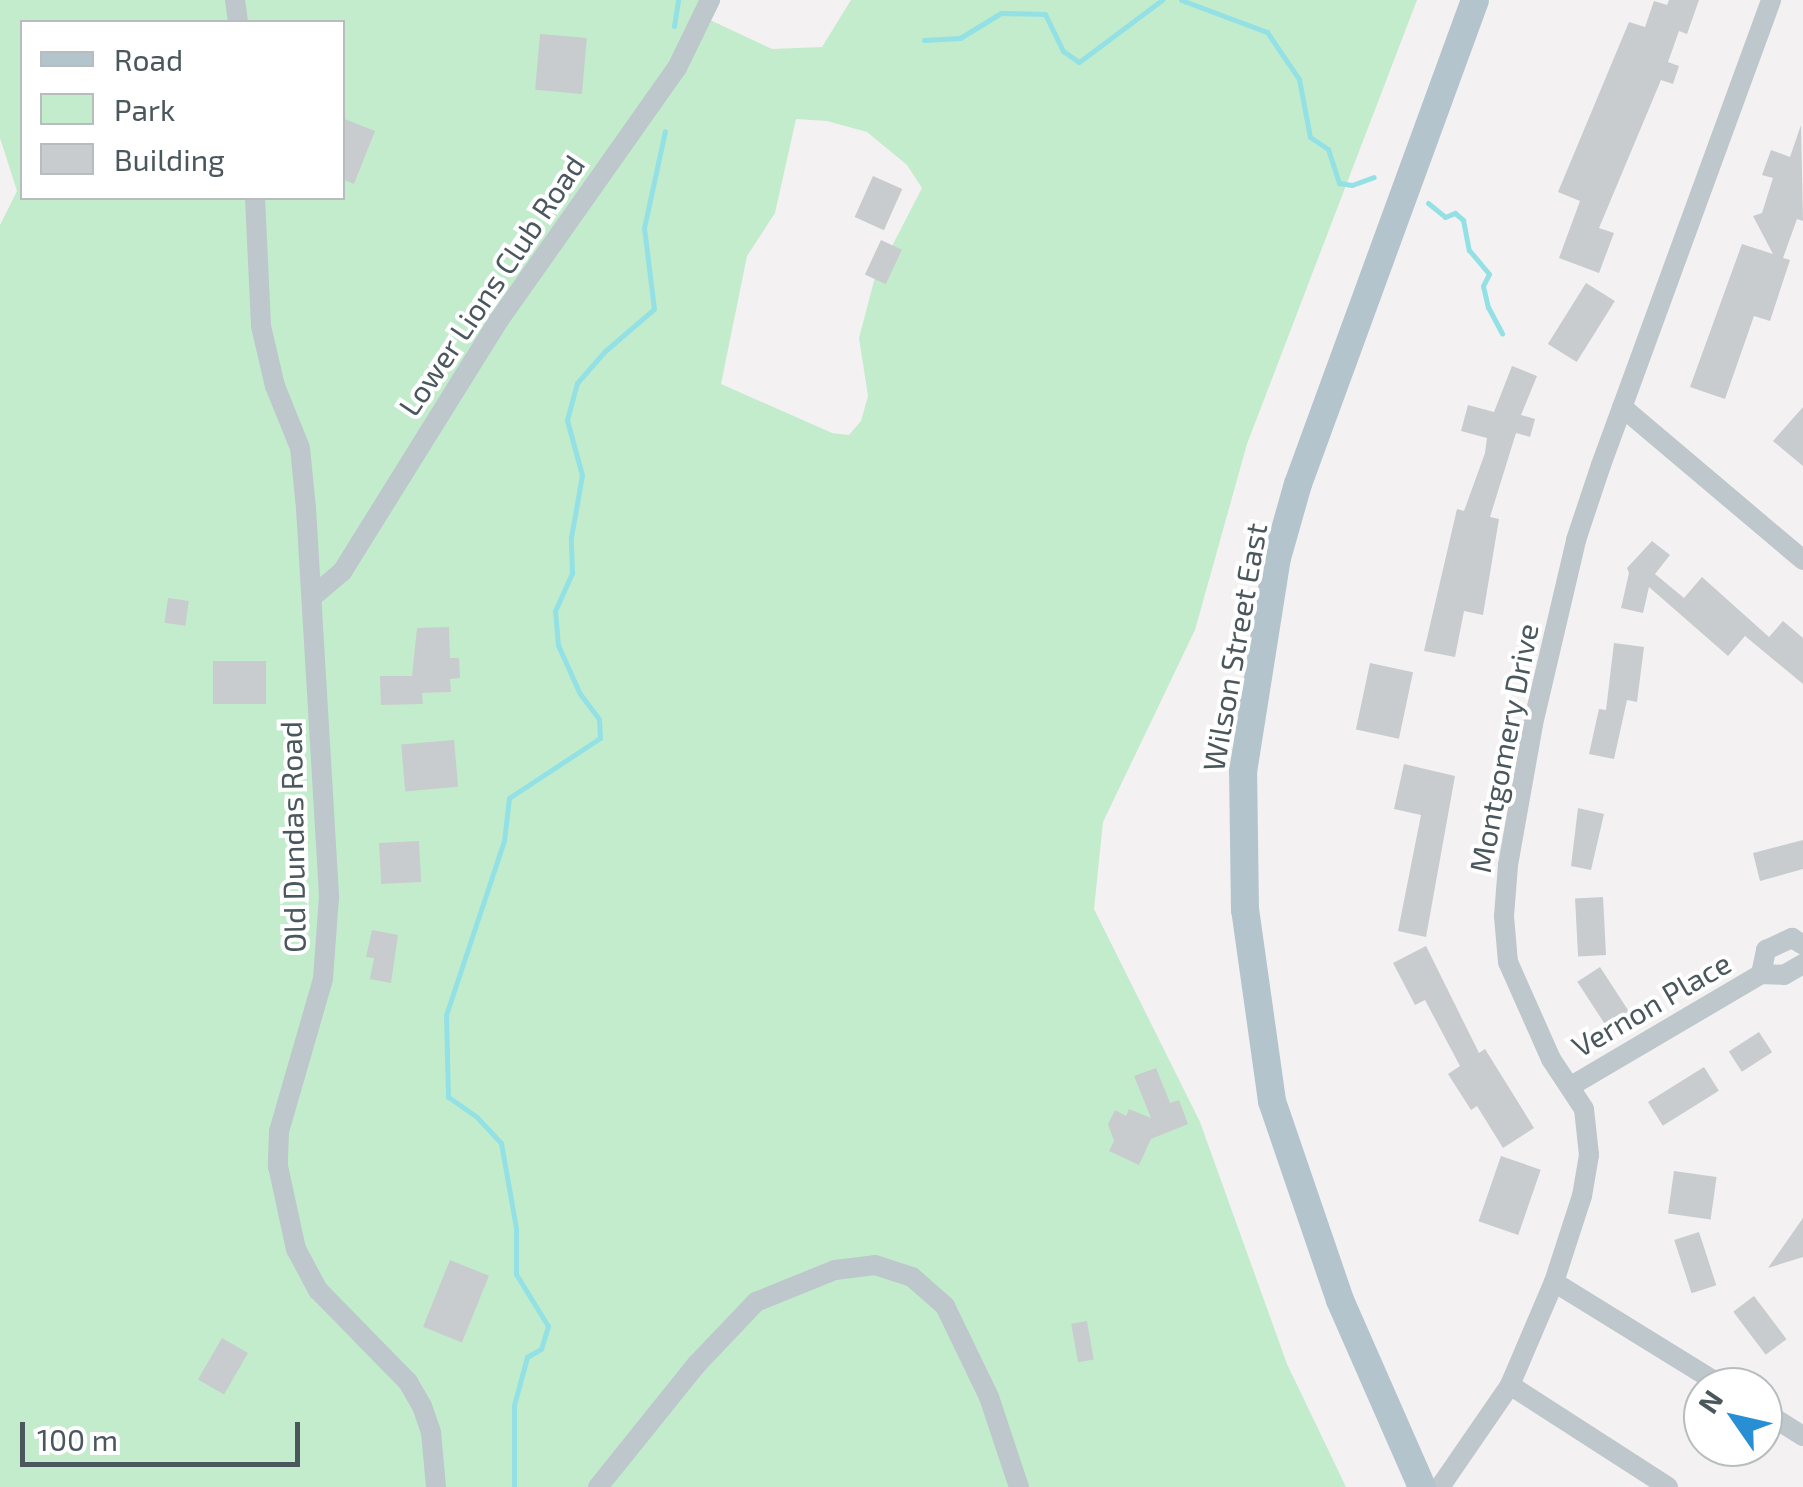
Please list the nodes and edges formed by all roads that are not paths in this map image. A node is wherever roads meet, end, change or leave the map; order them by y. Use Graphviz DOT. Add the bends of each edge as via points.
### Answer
graph roads {
  1 [pos="710,0"];
  2 [pos="1475,0"];
  3 [pos="1772,0"];
  4 [pos="254,200"];
  5 [pos="1622,407"];
  6 [pos="1803,560"];
  7 [pos="312,597"];
  8 [pos="1803,945"];
  9 [pos="1803,964"];
  10 [pos="1760,974"];
  11 [pos="1571,1086"];
  12 [pos="1554,1282"];
  13 [pos="1692,1367"];
  14 [pos="1510,1385"];
  15 [pos="436,1487"];
  16 [pos="598,1487"];
  17 [pos="1019,1487"];
  18 [pos="1422,1487"];
  19 [pos="1440,1487"];
  20 [pos="1668,1487"];
  1 -- 7 [label="street, Lower Lions Club Road" via="677,68 499,320 342,572"];
  2 -- 18 [label="main road, Wilson Street East" via="1298,484 1277,558 1243,772 1246,910 1272,1101 1340,1300"];
  3 -- 5 [label="street, Montgomery Drive"];
  4 -- 7 [label="street, Old Dundas Road" via="261,326 300,448"];
  5 -- 6 [label="street"];
  5 -- 11 [label="street, Montgomery Drive" via="1576,540 1533,724 1504,916 1508,962 1551,1058"];
  7 -- 15 [label="street, Old Dundas Road" via="328,942 279,1131 278,1166 296,1249 318,1290 408,1382 422,1406"];
  8 -- 10 [label="street, Vernon Place" via="1792,938 1766,950"];
  9 -- 10 [label="street, Vernon Place" via="1784,975"];
  10 -- 11 [label="street, Vernon Place"];
  11 -- 12 [label="street, Montgomery Drive" via="1584,1109 1589,1155"];
  12 -- 13 [label="street"];
  12 -- 14 [label="street, Montgomery Drive"];
  14 -- 19 [label="street, Montgomery Drive"];
  14 -- 20 [label="street"];
  16 -- 17 [label="street" via="756,1302 835,1270 874,1265 912,1277 945,1306 989,1397"];
}
